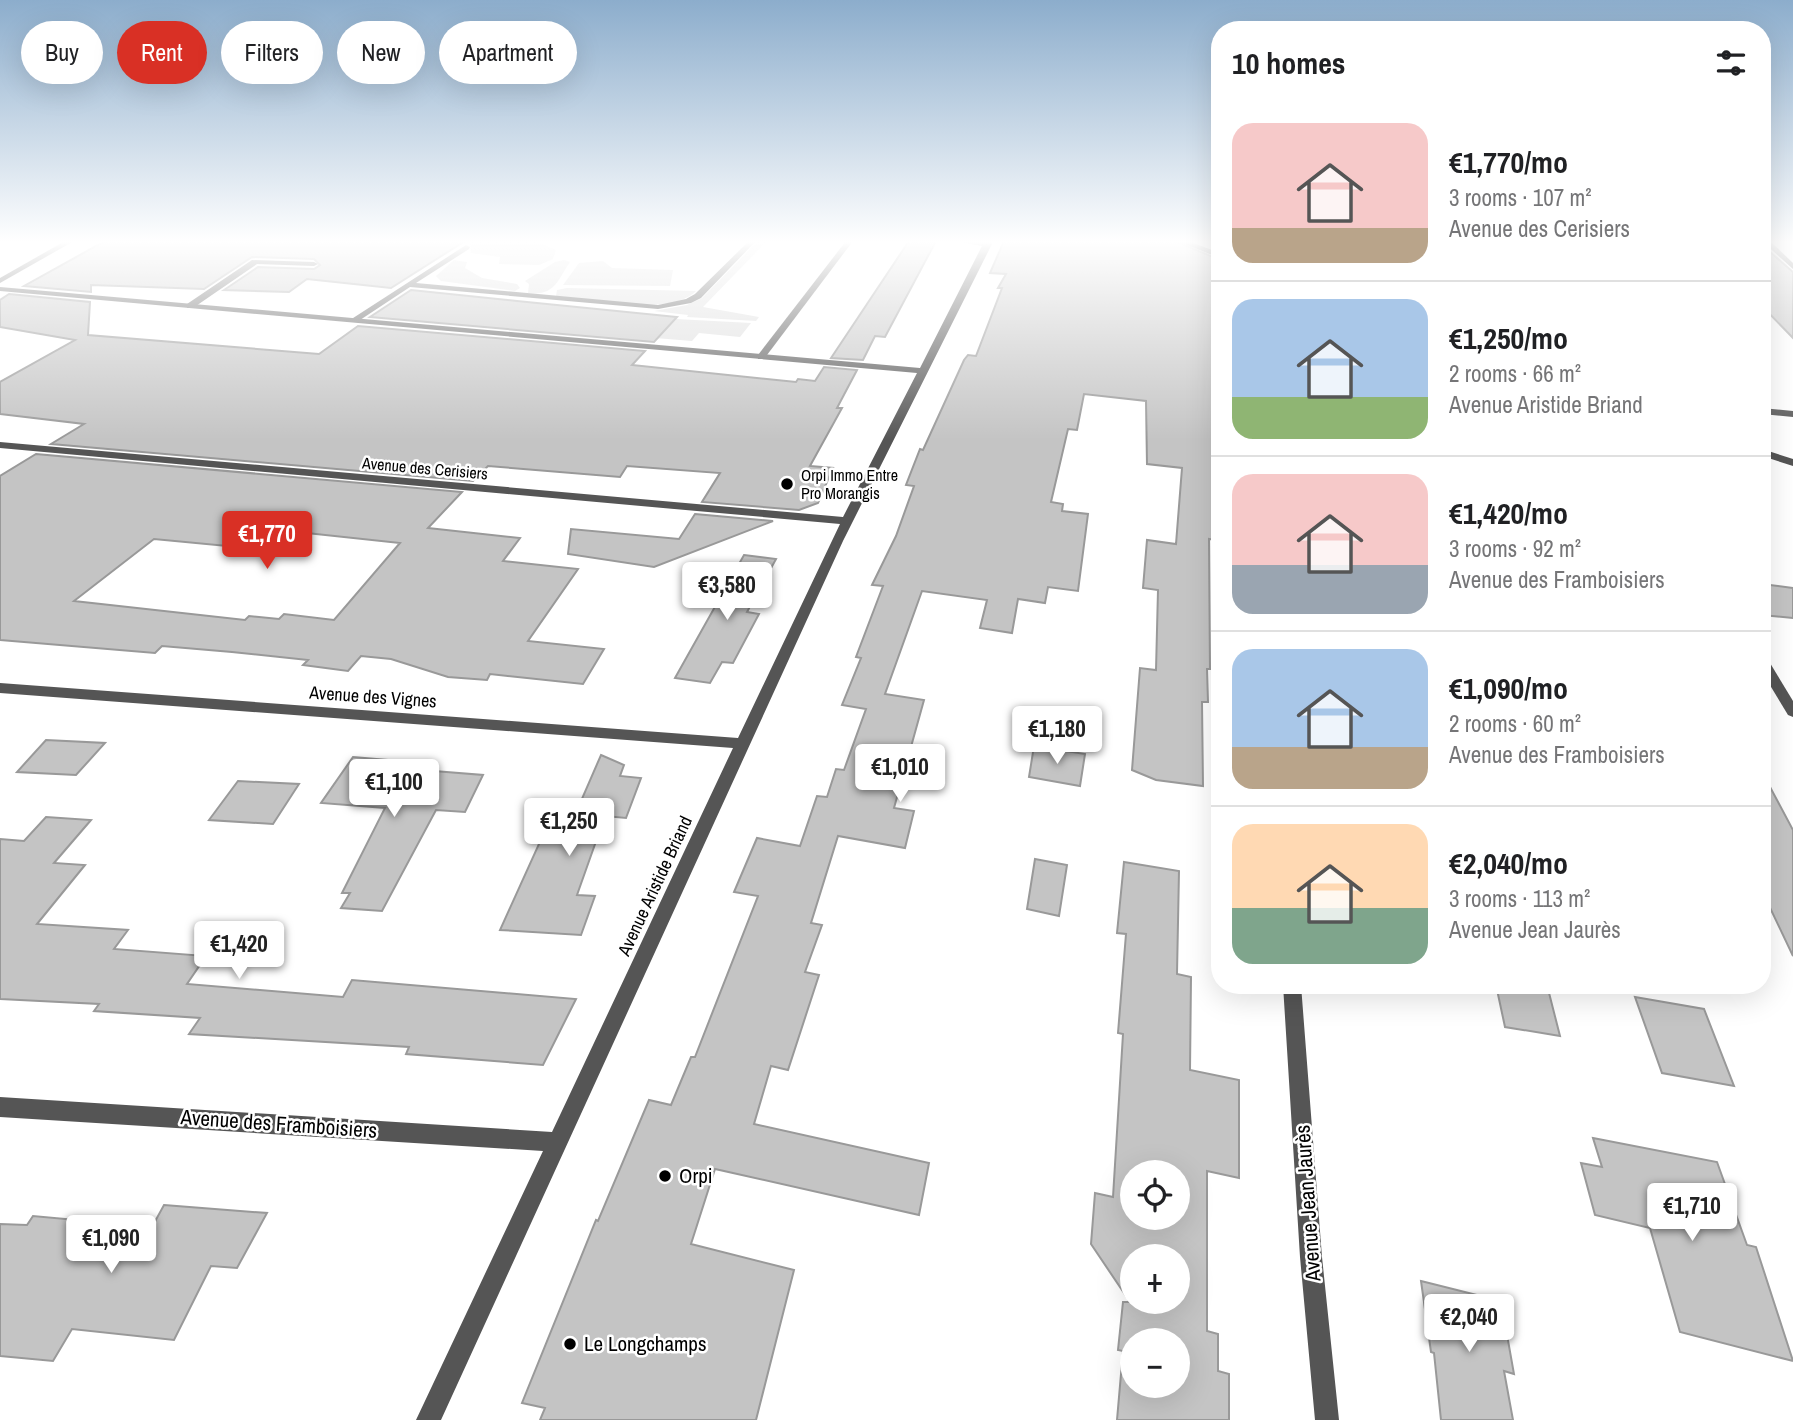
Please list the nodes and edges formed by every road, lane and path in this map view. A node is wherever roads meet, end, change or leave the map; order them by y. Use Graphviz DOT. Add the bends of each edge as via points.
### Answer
graph roads {
  1 [pos="205,307"];
  2 [pos="375,307"];
  3 [pos="799,307"];
  4 [pos="955,307"];
  5 [pos="354,320"];
  6 [pos="761,356"];
  7 [pos="923,371"];
  8 [pos="1771,412"];
  9 [pos="1793,414"];
  10 [pos="0,445"];
  11 [pos="1771,455"];
  12 [pos="1793,463"];
  13 [pos="848,521"];
  14 [pos="1771,676"];
  15 [pos="0,688"];
  16 [pos="1793,712"];
  17 [pos="744,744"];
  18 [pos="1293,994"];
  19 [pos="0,1107"];
  20 [pos="557,1142"];
  21 [pos="428,1420"];
  22 [pos="1326,1420"];
  1 -- 5 [label="street"];
  2 -- 5 [label="street"];
  3 -- 6 [label="street"];
  4 -- 7 [label="street, Avenue Aristide Briand"];
  5 -- 6 [label="street"];
  6 -- 7 [label="street"];
  7 -- 13 [label="street, Avenue Aristide Briand"];
  8 -- 9 [label="street"];
  10 -- 13 [label="street, Avenue des Cerisiers"];
  11 -- 12 [label="street"];
  13 -- 17 [label="street, Avenue Aristide Briand"];
  14 -- 16 [label="street"];
  15 -- 17 [label="street, Avenue des Vignes"];
  17 -- 20 [label="street, Avenue Aristide Briand"];
  18 -- 22 [label="street, Avenue Jean Jaurès"];
  19 -- 20 [label="street, Avenue des Framboisiers"];
  20 -- 21 [label="street, Avenue Aristide Briand"];
}
